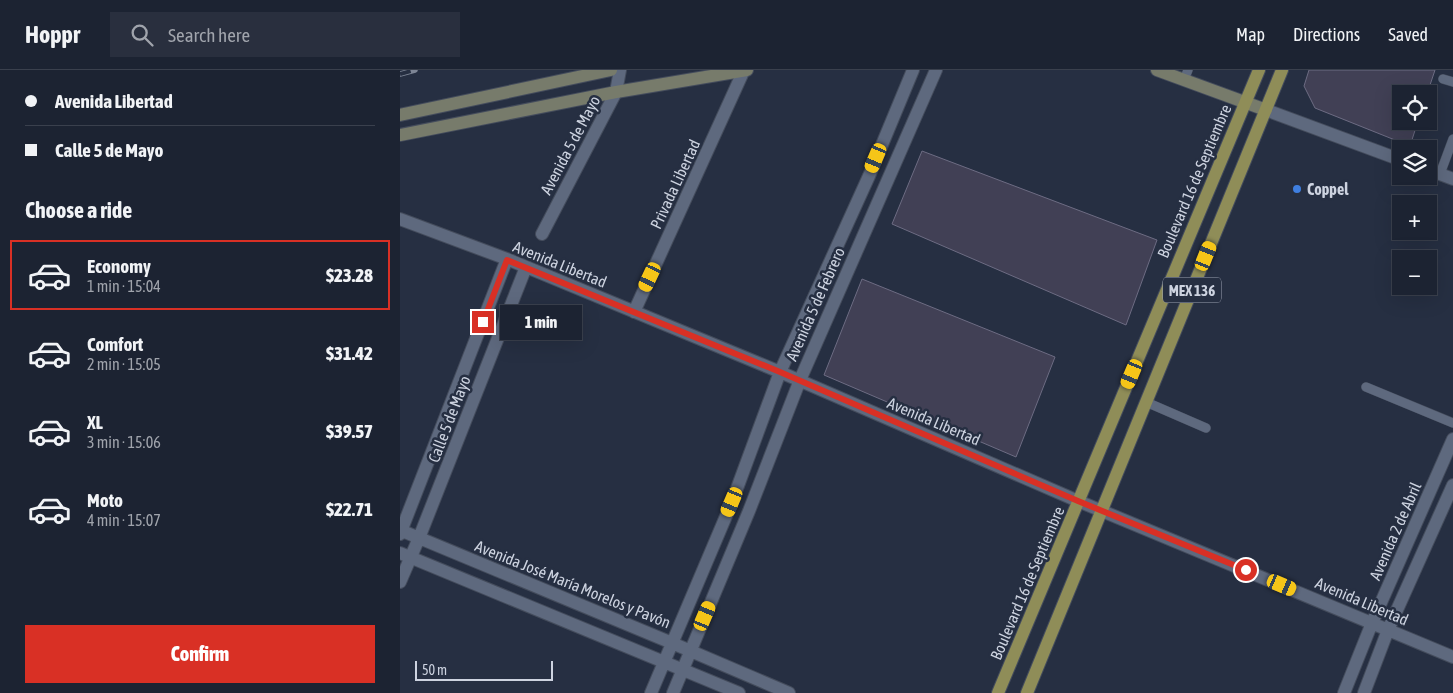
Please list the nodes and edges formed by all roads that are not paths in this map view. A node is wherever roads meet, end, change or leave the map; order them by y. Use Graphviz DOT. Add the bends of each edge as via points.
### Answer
graph roads {
  1 [pos="611,70"];
  2 [pos="620,70"];
  3 [pos="745,70"];
  4 [pos="914,70"];
  5 [pos="936,70"];
  6 [pos="1157,70"];
  7 [pos="1259,70"];
  8 [pos="1282,70"];
  9 [pos="1186,75"];
  10 [pos="1443,78"];
  11 [pos="1453,82"];
  12 [pos="616,92"];
  13 [pos="1245,102"];
  14 [pos="1266,110"];
  15 [pos="400,115"];
  16 [pos="400,135"];
  17 [pos="1453,140"];
  18 [pos="1392,157"];
  19 [pos="1437,167"];
  20 [pos="1437,173"];
  21 [pos="869,176"];
  22 [pos="1453,179"];
  23 [pos="886,185"];
  24 [pos="400,219"];
  25 [pos="542,234"];
  26 [pos="507,260"];
  27 [pos="526,267"];
  28 [pos="634,312"];
  29 [pos="470,353"];
  30 [pos="489,360"];
  31 [pos="780,372"];
  32 [pos="800,380"];
  33 [pos="1366,387"];
  34 [pos="1146,402"];
  35 [pos="1453,422"];
  36 [pos="1206,428"];
  37 [pos="1453,439"];
  38 [pos="436,441"];
  39 [pos="454,448"];
  40 [pos="1438,474"];
  41 [pos="1453,480"];
  42 [pos="1453,485"];
  43 [pos="1078,501"];
  44 [pos="732,502"];
  45 [pos="1102,510"];
  46 [pos="749,511"];
  47 [pos="401,531"];
  48 [pos="419,538"];
  49 [pos="1405,548"];
  50 [pos="406,555"];
  51 [pos="1421,556"];
  52 [pos="400,582"];
  53 [pos="1372,623"];
  54 [pos="1388,630"];
  55 [pos="672,643"];
  56 [pos="691,651"];
  57 [pos="1453,657"];
  58 [pos="664,661"];
  59 [pos="683,669"];
  60 [pos="651,693"];
  61 [pos="673,693"];
  62 [pos="739,693"];
  63 [pos="789,693"];
  64 [pos="998,693"];
  65 [pos="1027,693"];
  66 [pos="1344,693"];
  67 [pos="1364,693"];
  1 -- 15 [label="main road"];
  2 -- 12 [label="street, Avenida 5 de Mayo"];
  3 -- 12 [label="main road"];
  3 -- 28 [label="street, Privada Libertad"];
  4 -- 21 [label="street, Avenida 5 de Febrero"];
  5 -- 23 [label="street, Avenida 5 de Febrero"];
  6 -- 9 [label="main road"];
  7 -- 13 [label="main road, Boulevard 16 de Septiembre / MEX 136"];
  8 -- 14 [label="main road, MEX 136"];
  9 -- 13 [label="main road"];
  10 -- 11 [label="lane"];
  12 -- 16 [label="main road"];
  12 -- 25 [label="street, Avenida 5 de Mayo"];
  13 -- 14 [label="main road"];
  13 -- 43 [label="main road, Boulevard 16 de Septiembre / MEX 136"];
  14 -- 18 [label="street"];
  14 -- 34 [label="main road, MEX 136"];
  17 -- 19 [label="lane"];
  20 -- 22 [label="street"];
  21 -- 23 [label="street"];
  21 -- 31 [label="street, Avenida 5 de Febrero"];
  23 -- 32 [label="street, Avenida 5 de Febrero"];
  24 -- 26 [label="street, Avenida Libertad"];
  26 -- 27 [label="street, Avenida Libertad"];
  26 -- 29 [label="street, Calle 5 de Mayo"];
  27 -- 28 [label="street, Avenida Libertad"];
  27 -- 30 [label="street, Calle 5 de Mayo"];
  28 -- 31 [label="street, Avenida Libertad"];
  29 -- 30 [label="street"];
  29 -- 38 [label="street, Calle 5 de Mayo"];
  30 -- 39 [label="street, Calle 5 de Mayo"];
  31 -- 32 [label="street, Avenida Libertad"];
  31 -- 44 [label="street, Avenida 5 de Febrero"];
  32 -- 43 [label="street, Avenida Libertad"];
  32 -- 46 [label="street, Avenida 5 de Febrero"];
  33 -- 35 [label="lane"];
  34 -- 36 [label="lane"];
  34 -- 45 [label="main road, MEX 136"];
  37 -- 40 [label="street, Avenida 2 de Abril"];
  38 -- 39 [label="street"];
  38 -- 47 [label="street, Calle 5 de Mayo"];
  39 -- 48 [label="street, Calle 5 de Mayo"];
  40 -- 41 [label="street"];
  40 -- 49 [label="street, Avenida 2 de Abril"];
  42 -- 51 [label="street"];
  43 -- 45 [label="street, Avenida Libertad"];
  43 -- 64 [label="main road, Boulevard 16 de Septiembre / MEX 136"];
  44 -- 46 [label="street"];
  44 -- 55 [label="street, Avenida 5 de Febrero"];
  45 -- 53 [label="street, Avenida Libertad"];
  45 -- 65 [label="main road, MEX 136"];
  46 -- 56 [label="street, Avenida 5 de Febrero"];
  47 -- 48 [label="street, Avenida José María Morelos y Pavón"];
  48 -- 50 [label="street, Calle 5 de Mayo"];
  48 -- 55 [label="street, Avenida José María Morelos y Pavón"];
  49 -- 51 [label="street"];
  49 -- 53 [label="street, Avenida 2 de Abril"];
  50 -- 52 [label="street, Calle 5 de Mayo"];
  50 -- 58 [label="street"];
  51 -- 54 [label="street"];
  53 -- 54 [label="street, Avenida Libertad"];
  53 -- 66 [label="street, Avenida 2 de Abril"];
  54 -- 57 [label="street, Avenida Libertad"];
  54 -- 67 [label="street"];
  55 -- 56 [label="street, Avenida José María Morelos y Pavón"];
  55 -- 58 [label="street, Avenida 5 de Febrero"];
  56 -- 59 [label="street, Avenida 5 de Febrero"];
  56 -- 63 [label="street, Avenida José María Morelos y Pavón"];
  58 -- 59 [label="street"];
  58 -- 60 [label="street, Avenida 5 de Febrero"];
  59 -- 61 [label="street, Avenida 5 de Febrero"];
  59 -- 62 [label="street"];
}
